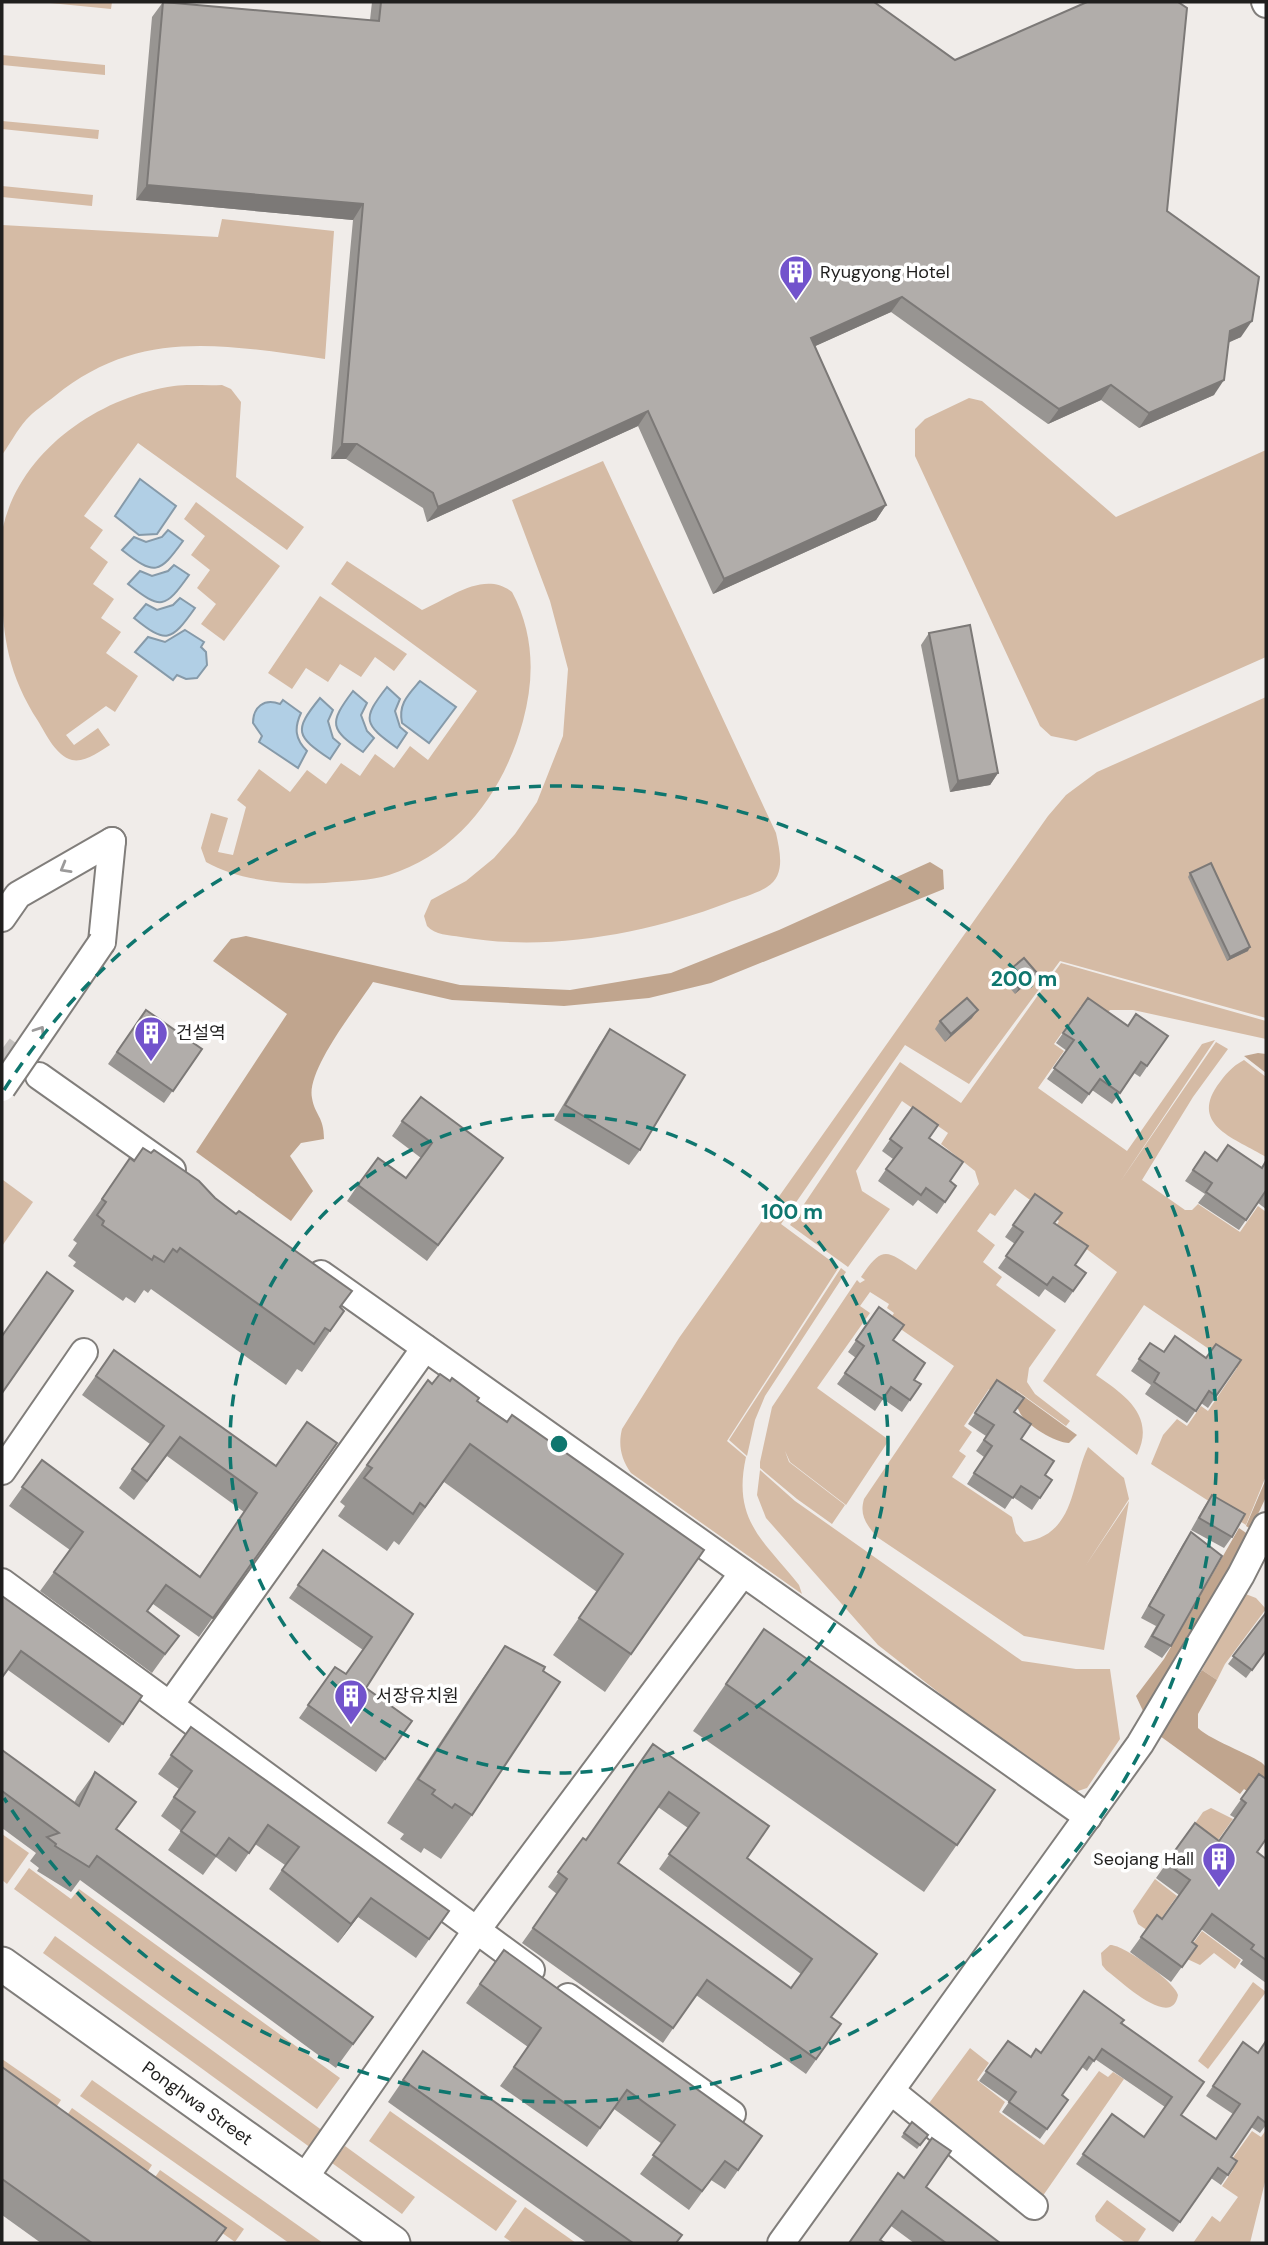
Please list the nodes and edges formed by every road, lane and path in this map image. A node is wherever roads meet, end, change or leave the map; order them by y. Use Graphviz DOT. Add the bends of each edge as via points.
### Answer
graph roads {
  1 [pos="2,918"];
  2 [pos="39,1076"];
  3 [pos="2,1087"];
  4 [pos="198,1188"];
  5 [pos="300,1260"];
  6 [pos="425,1348"];
  7 [pos="84,1352"];
  8 [pos="2,1471"];
  9 [pos="1266,1526"];
  10 [pos="743,1573"];
  11 [pos="2,1582"];
  12 [pos="170,1705"];
  13 [pos="1088,1817"];
  14 [pos="476,1931"];
  15 [pos="2,1964"];
  16 [pos="891,2091"];
  17 [pos="732,2114"];
  18 [pos="303,2180"];
  19 [pos="1034,2206"];
  20 [pos="393,2243"];
  21 [pos="781,2243"];
  3 -- 1 [label="street, one-way, bridge" via="102,942 112,841 18,895"];
  2 -- 4 [label="street"];
  5 -- 6 [label="street"];
  6 -- 10 [label="street"];
  6 -- 12 [label="street"];
  7 -- 8 [label="street"];
  9 -- 13 [label="street" via="1140,1744"];
  10 -- 13 [label="street"];
  10 -- 14 [label="street"];
  11 -- 12 [label="street"];
  12 -- 14 [label="street"];
  13 -- 16 [label="street"];
  14 -- 17 [label="street"];
  14 -- 18 [label="street"];
  15 -- 18 [label="main road, Ponghwa Street"];
  16 -- 19 [label="street"];
  16 -- 21 [label="street"];
  18 -- 20 [label="main road, Ponghwa Street"];
}
